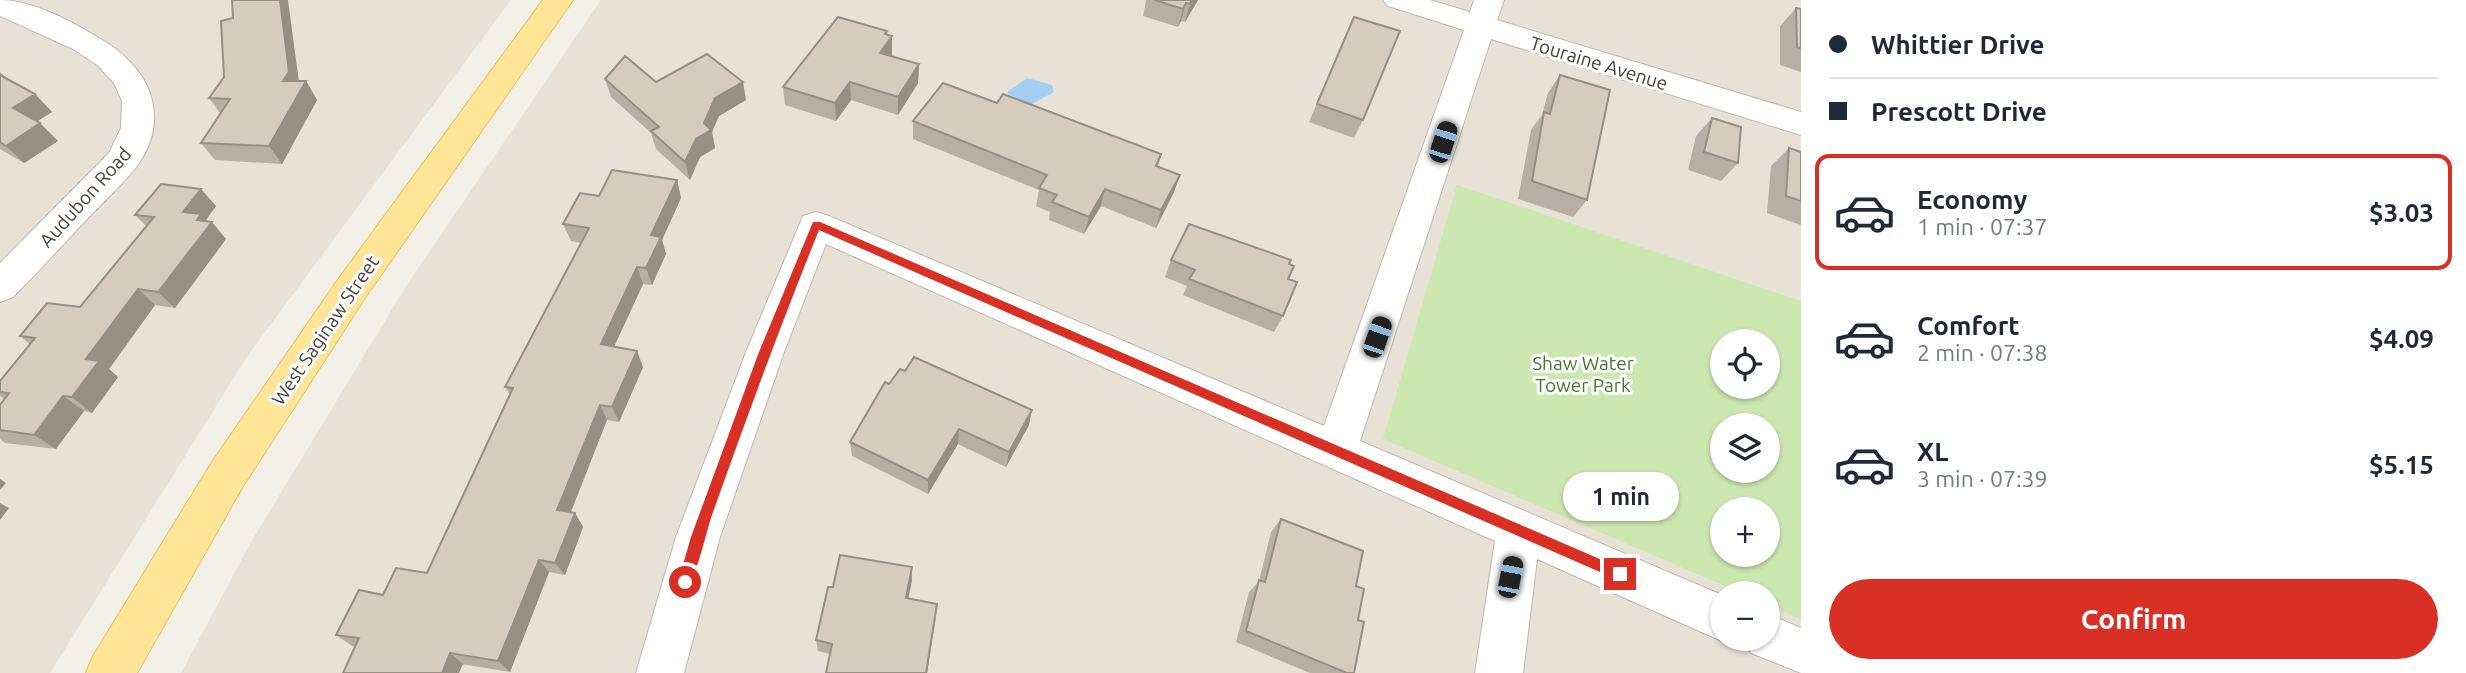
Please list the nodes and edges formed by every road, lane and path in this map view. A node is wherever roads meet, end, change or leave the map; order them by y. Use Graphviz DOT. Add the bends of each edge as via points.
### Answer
graph roads {
  1 [pos="558,0"];
  2 [pos="1398,0"];
  3 [pos="0,5"];
  4 [pos="1484,13"];
  5 [pos="1801,124"];
  6 [pos="0,287"];
  7 [pos="1336,451"];
  8 [pos="1519,530"];
  9 [pos="1710,613"];
  10 [pos="1780,643"];
  11 [pos="1801,652"];
  12 [pos="110,673"];
  13 [pos="660,673"];
  14 [pos="1499,673"];
  1 -- 12 [label="main road, West Saginaw Street" via="352,288 227,475"];
  2 -- 4 [label="street, Touraine Avenue"];
  3 -- 6 [label="street, Audubon Road" via="67,32 101,52 125,72 139,99 134,142 123,160"];
  4 -- 5 [label="street, Touraine Avenue"];
  4 -- 7 [label="street"];
  7 -- 8 [label="street"];
  7 -- 13 [label="street" via="816,225 698,537"];
  8 -- 9 [label="street"];
  8 -- 14 [label="street"];
  10 -- 11 [label="street"];
}
